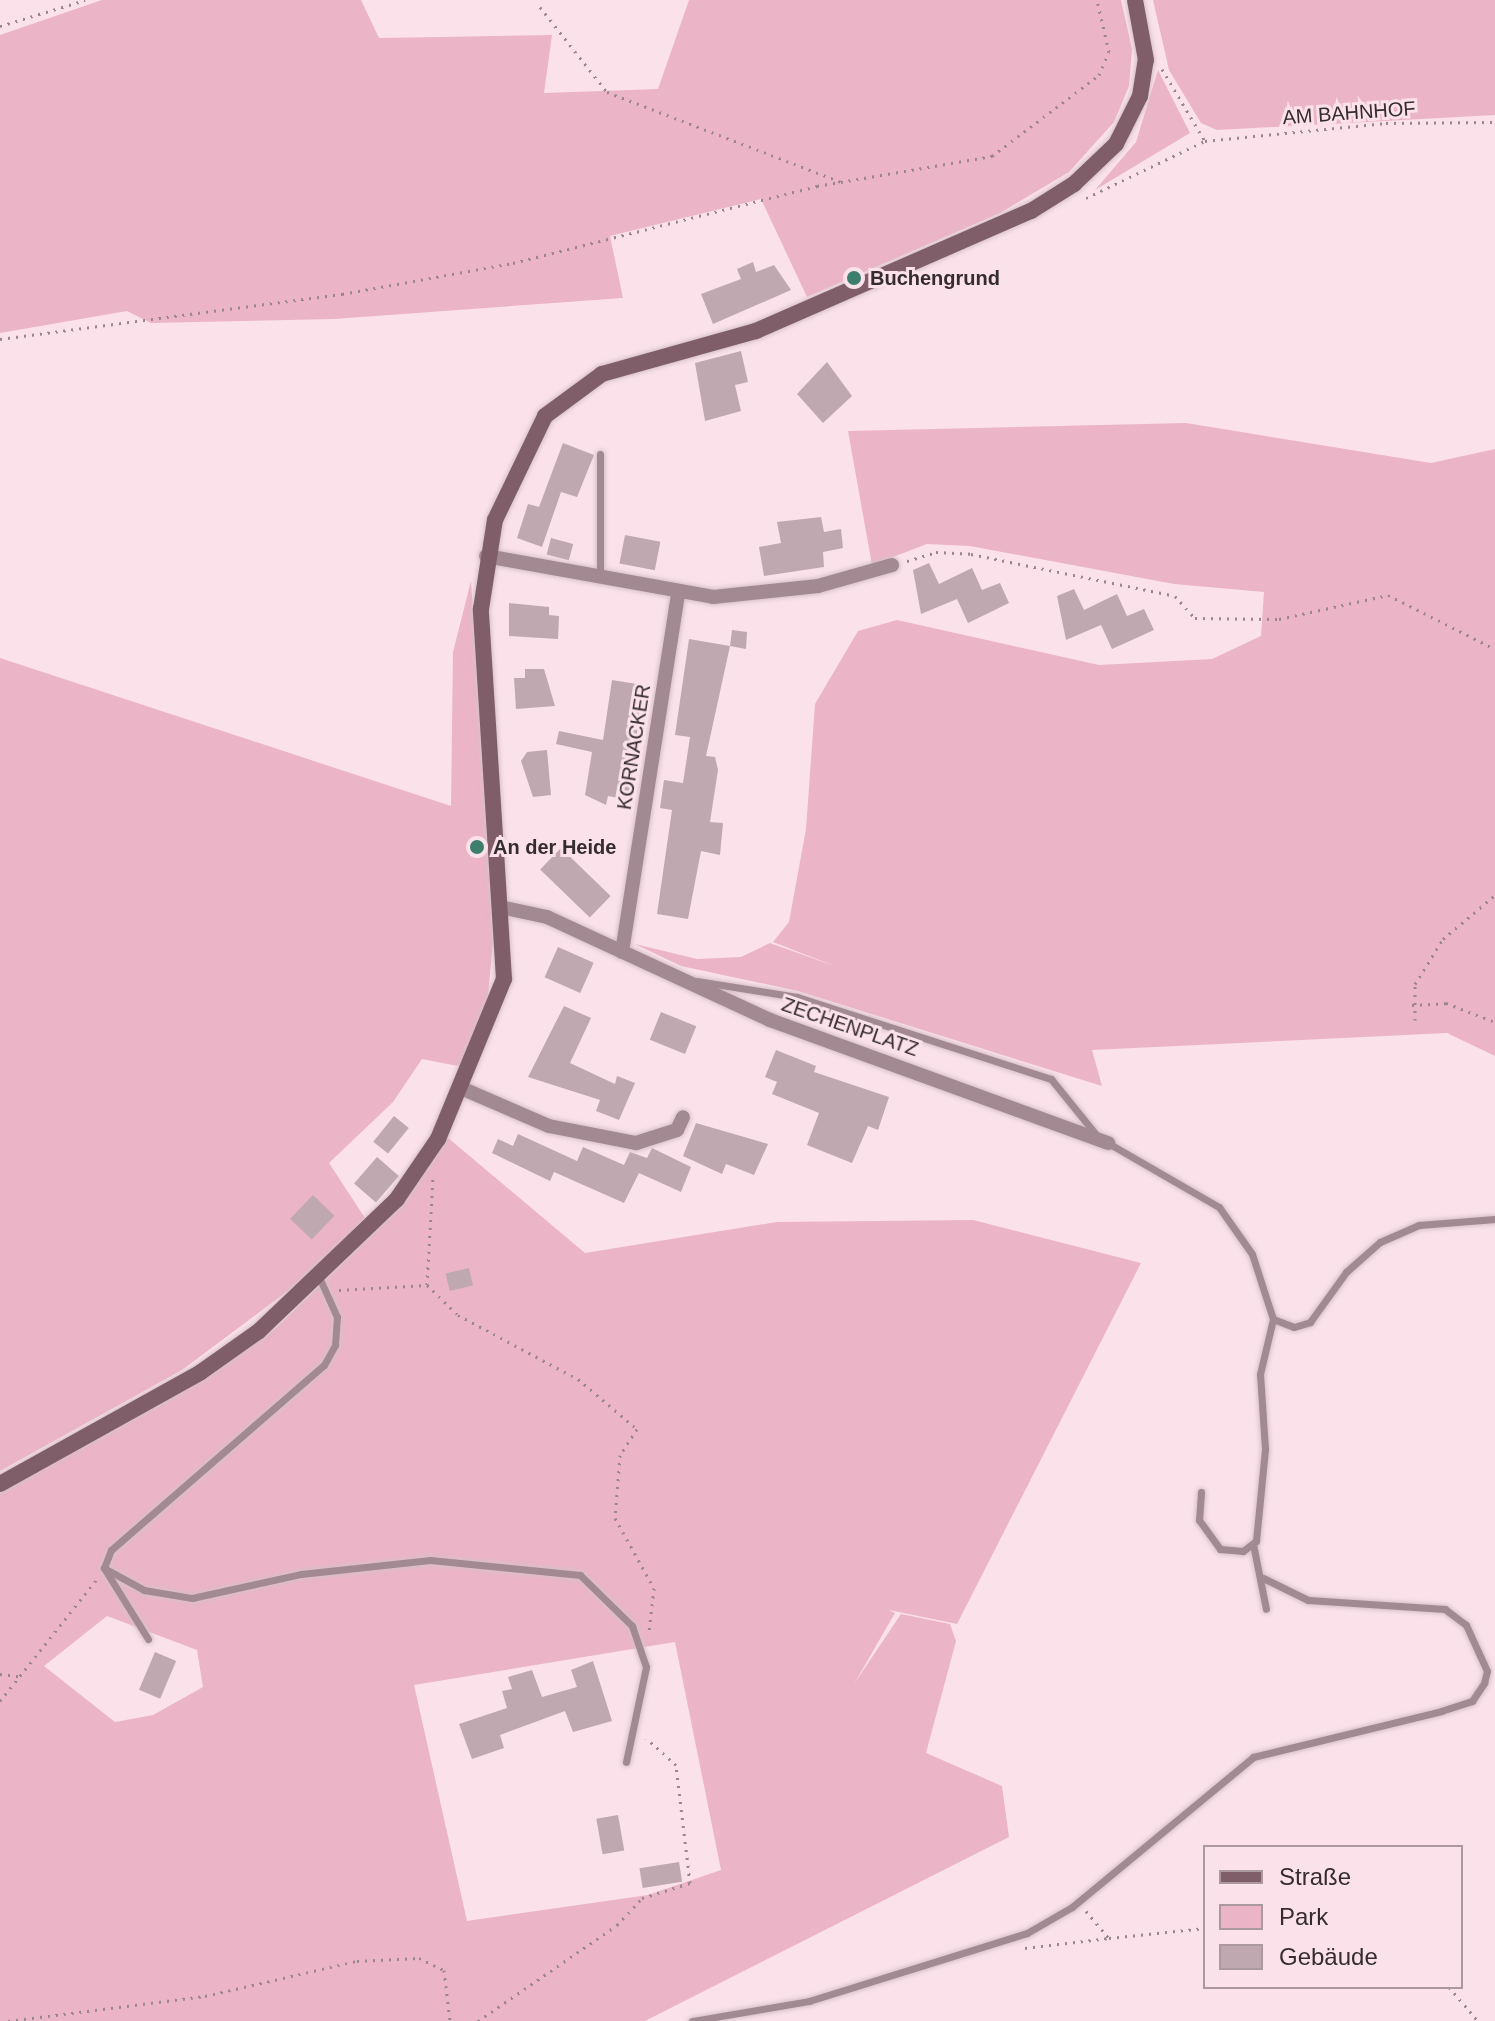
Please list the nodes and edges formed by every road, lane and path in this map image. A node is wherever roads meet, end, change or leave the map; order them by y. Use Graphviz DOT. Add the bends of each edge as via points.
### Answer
graph roads {
  1 [pos="85,0"];
  2 [pos="1097,0"];
  3 [pos="1135,0"];
  4 [pos="540,7"];
  5 [pos="0,26"];
  6 [pos="1145,40"];
  7 [pos="1495,122"];
  8 [pos="1205,141"];
  9 [pos="846,184"];
  10 [pos="1050,200"];
  11 [pos="0,339"];
  12 [pos="600,454"];
  13 [pos="486,556"];
  14 [pos="892,565"];
  15 [pos="600,581"];
  16 [pos="678,595"];
  17 [pos="1495,649"];
  18 [pos="1495,895"];
  19 [pos="505,908"];
  20 [pos="622,952"];
  21 [pos="683,981"];
  22 [pos="1412,1005"];
  23 [pos="1415,1020"];
  24 [pos="1495,1022"];
  25 [pos="461,1088"];
  26 [pos="683,1117"];
  27 [pos="1104,1142"];
  28 [pos="425,1164"];
  29 [pos="1495,1219"];
  30 [pos="323,1284"];
  31 [pos="427,1285"];
  32 [pos="1273,1319"];
  33 [pos="0,1484"];
  34 [pos="1201,1492"];
  35 [pos="1253,1544"];
  36 [pos="104,1568"];
  37 [pos="1263,1578"];
  38 [pos="1266,1609"];
  39 [pos="148,1639"];
  40 [pos="640,1644"];
  41 [pos="0,1674"];
  42 [pos="1486,1676"];
  43 [pos="23,1677"];
  44 [pos="1495,1680"];
  45 [pos="0,1701"];
  46 [pos="634,1727"];
  47 [pos="626,1762"];
  48 [pos="1078,1902"];
  49 [pos="1203,1928"];
  50 [pos="1109,1938"];
  51 [pos="1020,1948"];
  52 [pos="1451,1989"];
  53 [pos="8,2021"];
  54 [pos="450,2021"];
  55 [pos="478,2021"];
  56 [pos="692,2021"];
  57 [pos="1478,2021"];
  1 -- 5 [label="path"];
  2 -- 9 [label="path" via="1109,52 1099,75 1006,151"];
  3 -- 6 [label="main road"];
  4 -- 9 [label="path" via="607,92"];
  6 -- 8 [label="path"];
  6 -- 10 [label="main road" via="1140,96 1125,128 1102,160"];
  7 -- 8 [label="path, AM BAHNHOF" via="1386,123"];
  8 -- 10 [label="path, AM BAHNHOF" via="1085,198"];
  9 -- 11 [label="path" via="373,288"];
  10 -- 13 [label="main road" via="756,331 581,384 533,435"];
  12 -- 15 [label="lane"];
  13 -- 15 [label="street"];
  13 -- 19 [label="main road" via="483,665"];
  14 -- 16 [label="street" via="749,596"];
  14 -- 17 [label="path" via="936,552 971,554 1175,596 1195,618 1279,619 1388,595"];
  15 -- 16 [label="street"];
  16 -- 20 [label="street, KORNACKER"];
  18 -- 22 [label="path" via="1443,939"];
  19 -- 20 [label="street, ZECHENPLATZ" via="547,917"];
  19 -- 25 [label="main road" via="500,1001"];
  20 -- 21 [label="street, ZECHENPLATZ"];
  21 -- 27 [label="street, ZECHENPLATZ"];
  21 -- 27 [label="lane" via="797,997 1051,1079"];
  22 -- 23 [label="path"];
  22 -- 24 [label="path" via="1446,1003"];
  25 -- 26 [label="street" via="549,1126 636,1143 677,1130"];
  25 -- 28 [label="main road"];
  27 -- 32 [label="lane, ZECHENPLATZ" via="1184,1181 1219,1207 1240,1235"];
  28 -- 30 [label="main road"];
  28 -- 31 [label="path" via="433,1177"];
  29 -- 32 [label="lane" via="1419,1225 1380,1242 1346,1272 1310,1322 1294,1327"];
  30 -- 31 [label="path"];
  30 -- 33 [label="main road" via="201,1372"];
  30 -- 36 [label="lane" via="337,1336 324,1365 125,1531"];
  31 -- 40 [label="path" via="458,1315 578,1379 637,1429 620,1455 614,1504 629,1551 654,1588"];
  32 -- 35 [label="lane" via="1260,1374 1265,1449"];
  34 -- 35 [label="lane" via="1206,1535 1220,1549 1243,1551"];
  35 -- 37 [label="lane"];
  36 -- 39 [label="lane"];
  36 -- 40 [label="lane" via="144,1590 192,1598 301,1574 430,1560 560,1568 597,1585"];
  36 -- 43 [label="path"];
  37 -- 38 [label="lane"];
  37 -- 42 [label="lane" via="1308,1600 1445,1609 1466,1625"];
  40 -- 46 [label="lane" via="646,1667"];
  41 -- 43 [label="path"];
  42 -- 44 [label="lane"];
  42 -- 48 [label="lane" via="1462,1704 1253,1757"];
  43 -- 45 [label="path"];
  46 -- 47 [label="lane"];
  46 -- 55 [label="path" via="676,1765 690,1883 642,1898 617,1925"];
  48 -- 50 [label="path"];
  48 -- 56 [label="lane" via="1027,1933 871,1984"];
  49 -- 50 [label="path"];
  50 -- 51 [label="path"];
  52 -- 57 [label="path"];
  53 -- 54 [label="path" via="205,1996 357,1961 435,1961 444,1970"];
}
